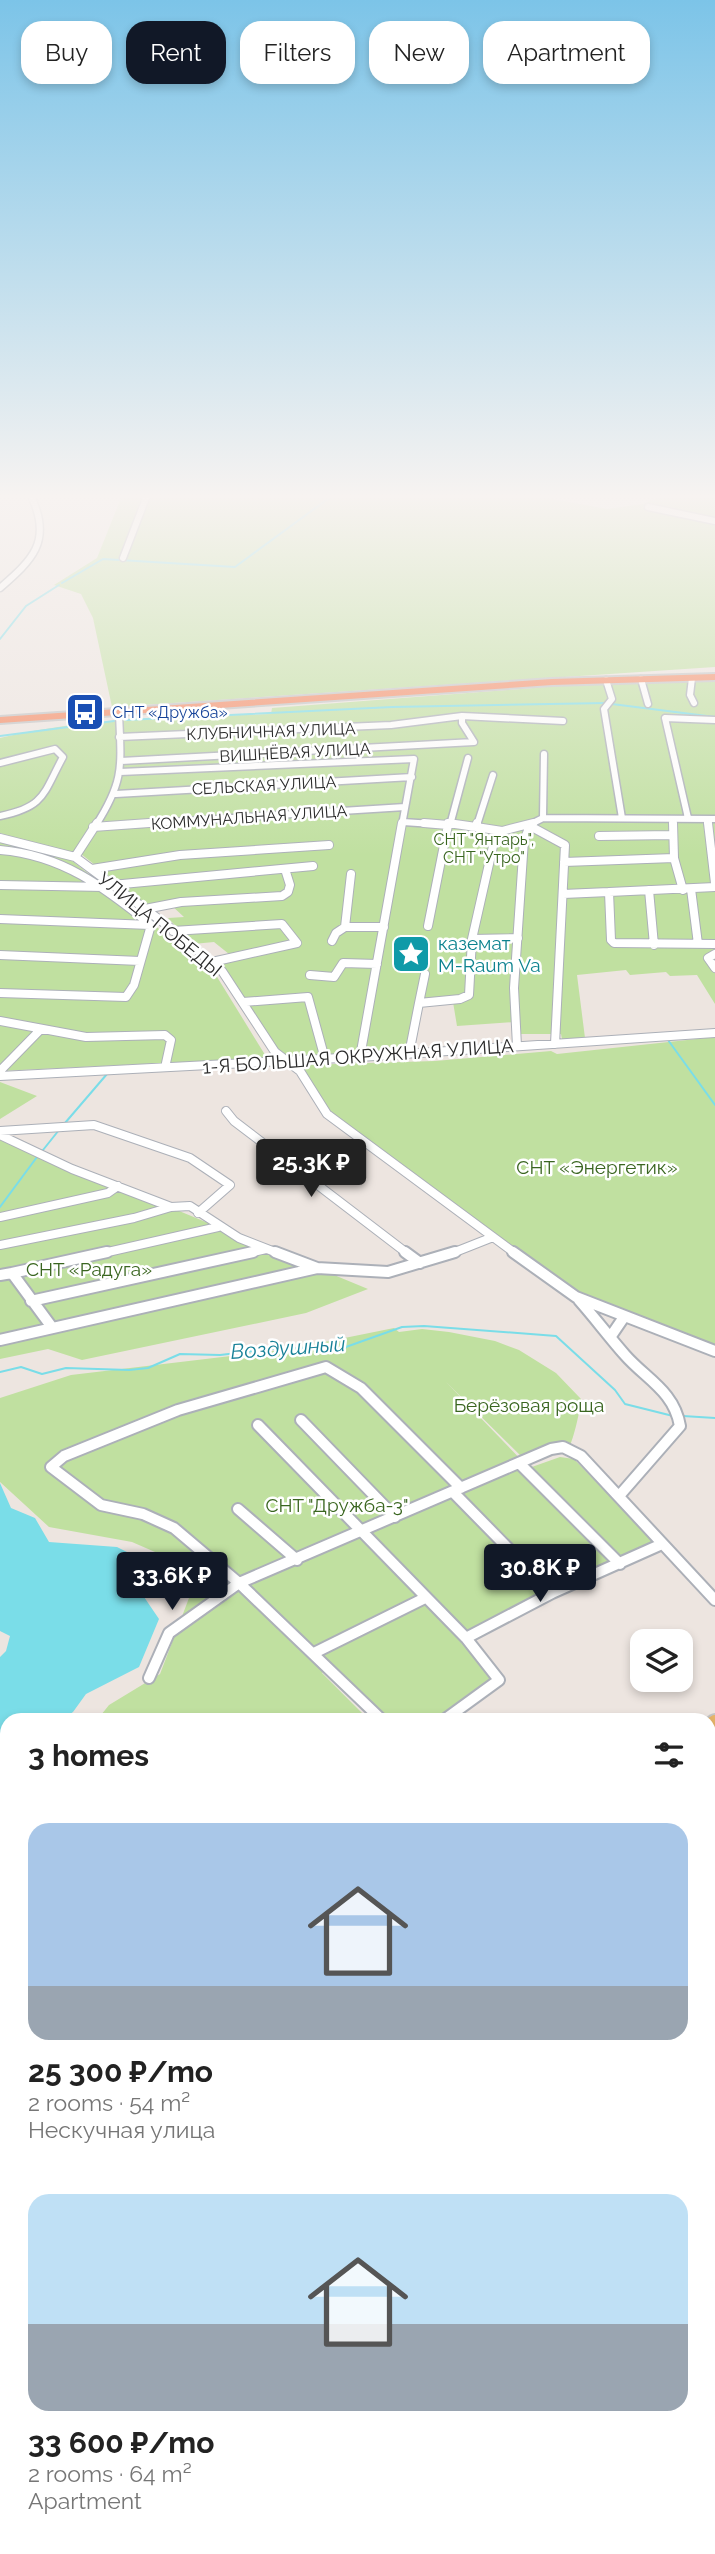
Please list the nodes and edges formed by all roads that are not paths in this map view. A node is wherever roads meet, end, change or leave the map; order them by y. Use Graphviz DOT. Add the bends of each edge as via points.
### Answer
graph roads {
  1 [pos="715,677"];
  2 [pos="692,678"];
  3 [pos="641,679"];
  4 [pos="606,680"];
  5 [pos="694,703"];
  6 [pos="648,704"];
  7 [pos="120,713"];
  8 [pos="462,716"];
  9 [pos="0,720"];
  10 [pos="715,720"];
  11 [pos="563,721"];
  12 [pos="119,737"];
  13 [pos="544,754"];
  14 [pos="468,758"];
  15 [pos="121,761"];
  16 [pos="0,763"];
  17 [pos="120,772"];
  18 [pos="493,775"];
  19 [pos="412,777"];
  20 [pos="116,794"];
  21 [pos="405,807"];
  22 [pos="0,817"];
  23 [pos="543,818"];
  24 [pos="622,818"];
  25 [pos="688,818"];
  26 [pos="673,819"];
  27 [pos="711,819"];
  28 [pos="403,822"];
  29 [pos="448,825"];
  30 [pos="530,826"];
  31 [pos="93,827"];
  32 [pos="476,827"];
  33 [pos="496,834"];
  34 [pos="673,835"];
  35 [pos="599,836"];
  36 [pos="0,838"];
  37 [pos="329,845"];
  38 [pos="0,850"];
  39 [pos="75,857"];
  40 [pos="674,858"];
  41 [pos="564,862"];
  42 [pos="313,866"];
  43 [pos="92,869"];
  44 [pos="285,869"];
  45 [pos="351,874"];
  46 [pos="0,885"];
  47 [pos="715,885"];
  48 [pos="108,886"];
  49 [pos="649,890"];
  50 [pos="687,890"];
  51 [pos="609,892"];
  52 [pos="563,894"];
  53 [pos="145,909"];
  54 [pos="0,919"];
  55 [pos="150,925"];
  56 [pos="428,926"];
  57 [pos="345,927"];
  58 [pos="384,927"];
  59 [pos="170,928"];
  60 [pos="518,938"];
  61 [pos="472,939"];
  62 [pos="332,941"];
  63 [pos="698,944"];
  64 [pos="715,944"];
  65 [pos="653,945"];
  66 [pos="715,954"];
  67 [pos="0,955"];
  68 [pos="141,961"];
  69 [pos="212,962"];
  70 [pos="377,964"];
  71 [pos="715,968"];
  72 [pos="425,974"];
  73 [pos="310,975"];
  74 [pos="0,993"];
  75 [pos="243,1002"];
  76 [pos="419,1003"];
  77 [pos="0,1021"];
  78 [pos="41,1030"];
  79 [pos="715,1033"];
  80 [pos="555,1044"];
  81 [pos="517,1046"];
  82 [pos="409,1054"];
  83 [pos="360,1058"];
  84 [pos="324,1059"];
  85 [pos="289,1062"];
  86 [pos="166,1063"];
  87 [pos="0,1074"];
  88 [pos="226,1111"];
  89 [pos="0,1133"];
  90 [pos="118,1186"];
  91 [pos="171,1207"];
  92 [pos="198,1213"];
  93 [pos="0,1217"];
  94 [pos="218,1227"];
  95 [pos="493,1237"];
  96 [pos="0,1245"];
  97 [pos="266,1249"];
  98 [pos="420,1262"];
  99 [pos="317,1268"];
  100 [pos="12,1273"];
  101 [pos="0,1275"];
  102 [pos="576,1297"];
  103 [pos="31,1301"];
  104 [pos="624,1317"];
  105 [pos="51,1326"];
  106 [pos="611,1336"];
  107 [pos="0,1340"];
  108 [pos="715,1351"];
  109 [pos="301,1420"];
  110 [pos="258,1424"];
  111 [pos="519,1463"];
  112 [pos="457,1490"];
  113 [pos="619,1496"];
  114 [pos="238,1509"];
  115 [pos="395,1517"];
  116 [pos="360,1532"];
  117 [pos="662,1544"];
  118 [pos="297,1560"];
  119 [pos="620,1564"];
  120 [pos="239,1583"];
  121 [pos="552,1593"];
  122 [pos="425,1598"];
  123 [pos="715,1600"];
  124 [pos="466,1638"];
  125 [pos="314,1653"];
  126 [pos="149,1678"];
  127 [pos="375,1713"];
  128 [pos="454,1713"];
  1 -- 2 [label="highway"];
  2 -- 3 [label="highway"];
  2 -- 5 [label="street"];
  3 -- 4 [label="highway"];
  3 -- 6 [label="street"];
  4 -- 7 [label="highway"];
  4 -- 24 [label="street" via="612,699 604,709"];
  7 -- 9 [label="highway"];
  7 -- 12 [label="street"];
  8 -- 11 [label="street, КЛУБНИЧНАЯ УЛИЦА"];
  8 -- 12 [label="street, КЛУБНИЧНАЯ УЛИЦА" via="373,726"];
  8 -- 15 [label="street, ВИШНЁВАЯ УЛИЦА" via="475,740 470,743"];
  10 -- 25 [label="street" via="665,718"];
  12 -- 15 [label="street"];
  13 -- 23 [label="street"];
  14 -- 29 [label="street"];
  15 -- 17 [label="street"];
  16 -- 22 [label="street" via="55,749 63,757 39,802"];
  17 -- 19 [label="street" via="411,758 415,760"];
  17 -- 20 [label="street"];
  18 -- 32 [label="street"];
  19 -- 20 [label="street, СЕЛЬСКАЯ УЛИЦА"];
  19 -- 21 [label="street"];
  20 -- 31 [label="street"];
  21 -- 28 [label="street"];
  21 -- 31 [label="street, КОММУНАЛЬНАЯ УЛИЦА"];
  23 -- 24 [label="street"];
  23 -- 30 [label="street"];
  24 -- 26 [label="street"];
  25 -- 26 [label="street"];
  25 -- 27 [label="street"];
  26 -- 34 [label="street"];
  27 -- 47 [label="street"];
  28 -- 29 [label="street"];
  28 -- 58 [label="street"];
  29 -- 32 [label="street"];
  29 -- 56 [label="street"];
  30 -- 33 [label="street"];
  30 -- 41 [label="street" via="565,845"];
  30 -- 60 [label="street" via="524,840"];
  31 -- 39 [label="street"];
  32 -- 33 [label="street"];
  33 -- 61 [label="street"];
  34 -- 35 [label="street"];
  34 -- 40 [label="street"];
  36 -- 39 [label="street"];
  37 -- 43 [label="street" via="180,855"];
  38 -- 48 [label="street" via="25,850 80,870"];
  39 -- 43 [label="street, УЛИЦА ПОБЕДЫ"];
  40 -- 41 [label="street"];
  40 -- 50 [label="street"];
  41 -- 52 [label="street"];
  42 -- 44 [label="street"];
  43 -- 48 [label="street, УЛИЦА ПОБЕДЫ"];
  44 -- 48 [label="street"];
  44 -- 53 [label="street" via="290,884 282,896 181,902"];
  45 -- 57 [label="street"];
  46 -- 48 [label="street"];
  47 -- 50 [label="street"];
  48 -- 53 [label="street, УЛИЦА ПОБЕДЫ"];
  48 -- 55 [label="street"];
  49 -- 50 [label="street"];
  49 -- 51 [label="street"];
  49 -- 65 [label="street"];
  50 -- 63 [label="street"];
  51 -- 52 [label="street"];
  51 -- 65 [label="street" via="611,940 619,945"];
  52 -- 80 [label="street"];
  53 -- 59 [label="street, УЛИЦА ПОБЕДЫ"];
  54 -- 55 [label="street"];
  55 -- 59 [label="street"];
  55 -- 68 [label="street"];
  57 -- 58 [label="street"];
  57 -- 62 [label="street"];
  58 -- 70 [label="street"];
  59 -- 69 [label="street, УЛИЦА ПОБЕДЫ"];
  59 -- 69 [label="street" via="282,924 297,943"];
  60 -- 61 [label="street"];
  60 -- 81 [label="street" via="514,988"];
  61 -- 76 [label="street" via="466,998"];
  63 -- 64 [label="street"];
  63 -- 65 [label="street"];
  66 -- 71 [label="street" via="708,958"];
  67 -- 68 [label="street"];
  68 -- 74 [label="street" via="130,995 121,998"];
  69 -- 75 [label="street, УЛИЦА ПОБЕДЫ"];
  70 -- 73 [label="street" via="343,963 334,977"];
  70 -- 83 [label="street"];
  72 -- 76 [label="street"];
  75 -- 84 [label="street" via="309,997"];
  75 -- 85 [label="street, УЛИЦА ПОБЕДЫ" via="275,1052"];
  76 -- 82 [label="street"];
  77 -- 78 [label="street"];
  78 -- 86 [label="street" via="86,1037 164,1035 171,1040"];
  78 -- 87 [label="street"];
  79 -- 80 [label="street, 1-Я БОЛЬШАЯ ОКРУЖНАЯ УЛИЦА"];
  80 -- 81 [label="street, 1-Я БОЛЬШАЯ ОКРУЖНАЯ УЛИЦА"];
  81 -- 82 [label="street, 1-Я БОЛЬШАЯ ОКРУЖНАЯ УЛИЦА"];
  82 -- 83 [label="street, 1-Я БОЛЬШАЯ ОКРУЖНАЯ УЛИЦА"];
  83 -- 84 [label="street, 1-Я БОЛЬШАЯ ОКРУЖНАЯ УЛИЦА"];
  84 -- 85 [label="street, 1-Я БОЛЬШАЯ ОКРУЖНАЯ УЛИЦА"];
  85 -- 87 [label="street, 1-Я БОЛЬШАЯ ОКРУЖНАЯ УЛИЦА"];
  85 -- 95 [label="street, УЛИЦА ПОБЕДЫ" via="300,1071 327,1114"];
  88 -- 98 [label="street"];
  89 -- 90 [label="street"];
  89 -- 92 [label="street" via="94,1125 177,1153 230,1185"];
  90 -- 91 [label="street"];
  90 -- 93 [label="street" via="108,1194"];
  91 -- 92 [label="street" via="190,1206"];
  91 -- 96 [label="street"];
  92 -- 94 [label="street"];
  94 -- 97 [label="street"];
  94 -- 100 [label="street"];
  95 -- 98 [label="street"];
  95 -- 102 [label="street, УЛИЦА ПОБЕДЫ"];
  97 -- 99 [label="street"];
  97 -- 103 [label="street"];
  98 -- 99 [label="street" via="388,1272"];
  99 -- 105 [label="street"];
  100 -- 101 [label="street"];
  100 -- 103 [label="street"];
  102 -- 104 [label="street"];
  102 -- 106 [label="street"];
  103 -- 105 [label="street"];
  104 -- 106 [label="street"];
  104 -- 108 [label="street"];
  105 -- 107 [label="street"];
  106 -- 113 [label="street" via="626,1357 668,1392 680,1423"];
  109 -- 115 [label="street"];
  110 -- 116 [label="street"];
  111 -- 112 [label="street"];
  111 -- 113 [label="street" via="551,1449 574,1450"];
  111 -- 119 [label="street"];
  112 -- 115 [label="street"];
  112 -- 120 [label="street" via="361,1388 326,1367 137,1423 51,1464 101,1505 143,1514 174,1528"];
  112 -- 121 [label="street"];
  113 -- 117 [label="street"];
  114 -- 118 [label="street"];
  115 -- 116 [label="street"];
  116 -- 118 [label="street"];
  116 -- 122 [label="street"];
  117 -- 119 [label="street"];
  117 -- 123 [label="street"];
  118 -- 120 [label="street"];
  119 -- 121 [label="street"];
  120 -- 125 [label="street"];
  120 -- 126 [label="street" via="169,1633"];
  121 -- 124 [label="street"];
  122 -- 124 [label="street"];
  122 -- 125 [label="street"];
  124 -- 128 [label="street" via="499,1680"];
  125 -- 127 [label="street"];
}
